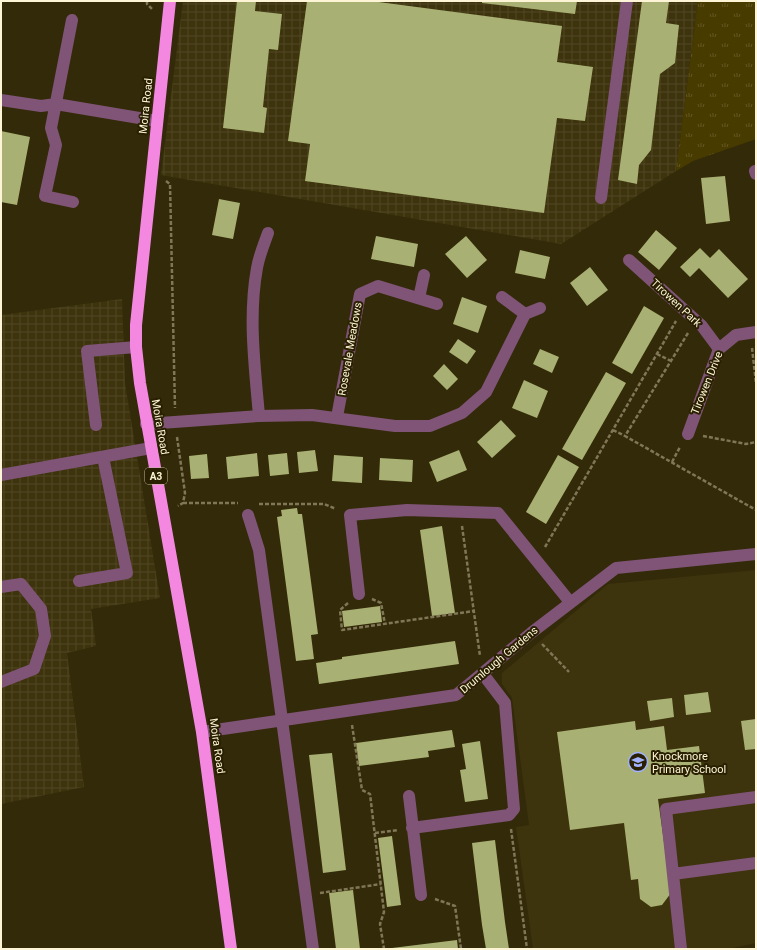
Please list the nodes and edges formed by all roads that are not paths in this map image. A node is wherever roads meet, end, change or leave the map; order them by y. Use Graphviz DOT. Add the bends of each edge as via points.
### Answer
graph roads {
  1 [pos="170,1"];
  2 [pos="627,1"];
  3 [pos="72,20"];
  4 [pos="1,100"];
  5 [pos="56,104"];
  6 [pos="157,121"];
  7 [pos="601,198"];
  8 [pos="73,202"];
  9 [pos="268,233"];
  10 [pos="629,260"];
  11 [pos="424,275"];
  12 [pos="502,297"];
  13 [pos="419,298"];
  14 [pos="437,304"];
  15 [pos="540,308"];
  16 [pos="525,314"];
  17 [pos="753,333"];
  18 [pos="136,347"];
  19 [pos="720,349"];
  20 [pos="259,416"];
  21 [pos="338,417"];
  22 [pos="146,424"];
  23 [pos="96,426"];
  24 [pos="688,434"];
  25 [pos="150,448"];
  26 [pos="103,456"];
  27 [pos="1,474"];
  28 [pos="248,515"];
  29 [pos="756,554"];
  30 [pos="79,581"];
  31 [pos="1,587"];
  32 [pos="359,594"];
  33 [pos="570,602"];
  34 [pos="483,674"];
  35 [pos="1,682"];
  36 [pos="281,721"];
  37 [pos="202,732"];
  38 [pos="409,796"];
  39 [pos="756,797"];
  40 [pos="412,828"];
  41 [pos="756,863"];
  42 [pos="673,874"];
  43 [pos="421,895"];
  44 [pos="231,949"];
  45 [pos="313,949"];
  46 [pos="681,949"];
  1 -- 6 [label="highway, Moira Road / A3"];
  2 -- 7 [label="street"];
  3 -- 5 [label="street"];
  4 -- 5 [label="street" via="41,106"];
  5 -- 6 [label="street"];
  5 -- 8 [label="street" via="51,128 56,145 45,196"];
  6 -- 18 [label="highway, Moira Road / A3" via="136,325"];
  9 -- 20 [label="street" via="257,268 253,307 254,363"];
  10 -- 19 [label="street, Tirowen Park" via="702,326"];
  11 -- 13 [label="street"];
  12 -- 16 [label="street"];
  13 -- 14 [label="street, Rosevale Meadows"];
  13 -- 21 [label="street, Rosevale Meadows" via="378,286 360,294"];
  15 -- 16 [label="street"];
  16 -- 21 [label="street" via="486,392 462,413 430,426 395,426"];
  17 -- 19 [label="street, Tirowen Drive" via="736,335"];
  18 -- 22 [label="highway, Moira Road / A3"];
  18 -- 23 [label="street" via="87,350"];
  19 -- 24 [label="street, Tirowen Drive"];
  20 -- 21 [label="street"];
  20 -- 22 [label="street"];
  22 -- 25 [label="highway, Moira Road / A3"];
  25 -- 26 [label="street"];
  25 -- 37 [label="highway, Moira Road / A3"];
  26 -- 27 [label="street"];
  26 -- 30 [label="street" via="127,573"];
  28 -- 36 [label="street" via="259,550"];
  29 -- 33 [label="street, Drumlough Gardens" via="616,568"];
  31 -- 35 [label="street" via="21,584 41,609 45,636 34,669"];
  32 -- 33 [label="street" via="350,515 407,510 498,513"];
  33 -- 34 [label="street, Drumlough Gardens"];
  34 -- 36 [label="street, Drumlough Gardens" via="456,695"];
  34 -- 40 [label="street" via="505,703 514,809 509,815"];
  36 -- 37 [label="street, Drumlough Gardens"];
  36 -- 45 [label="street"];
  37 -- 44 [label="highway, Moira Road / A3"];
  38 -- 40 [label="street"];
  39 -- 42 [label="street" via="666,809"];
  40 -- 43 [label="street"];
  41 -- 42 [label="street"];
  42 -- 46 [label="street"];
}
